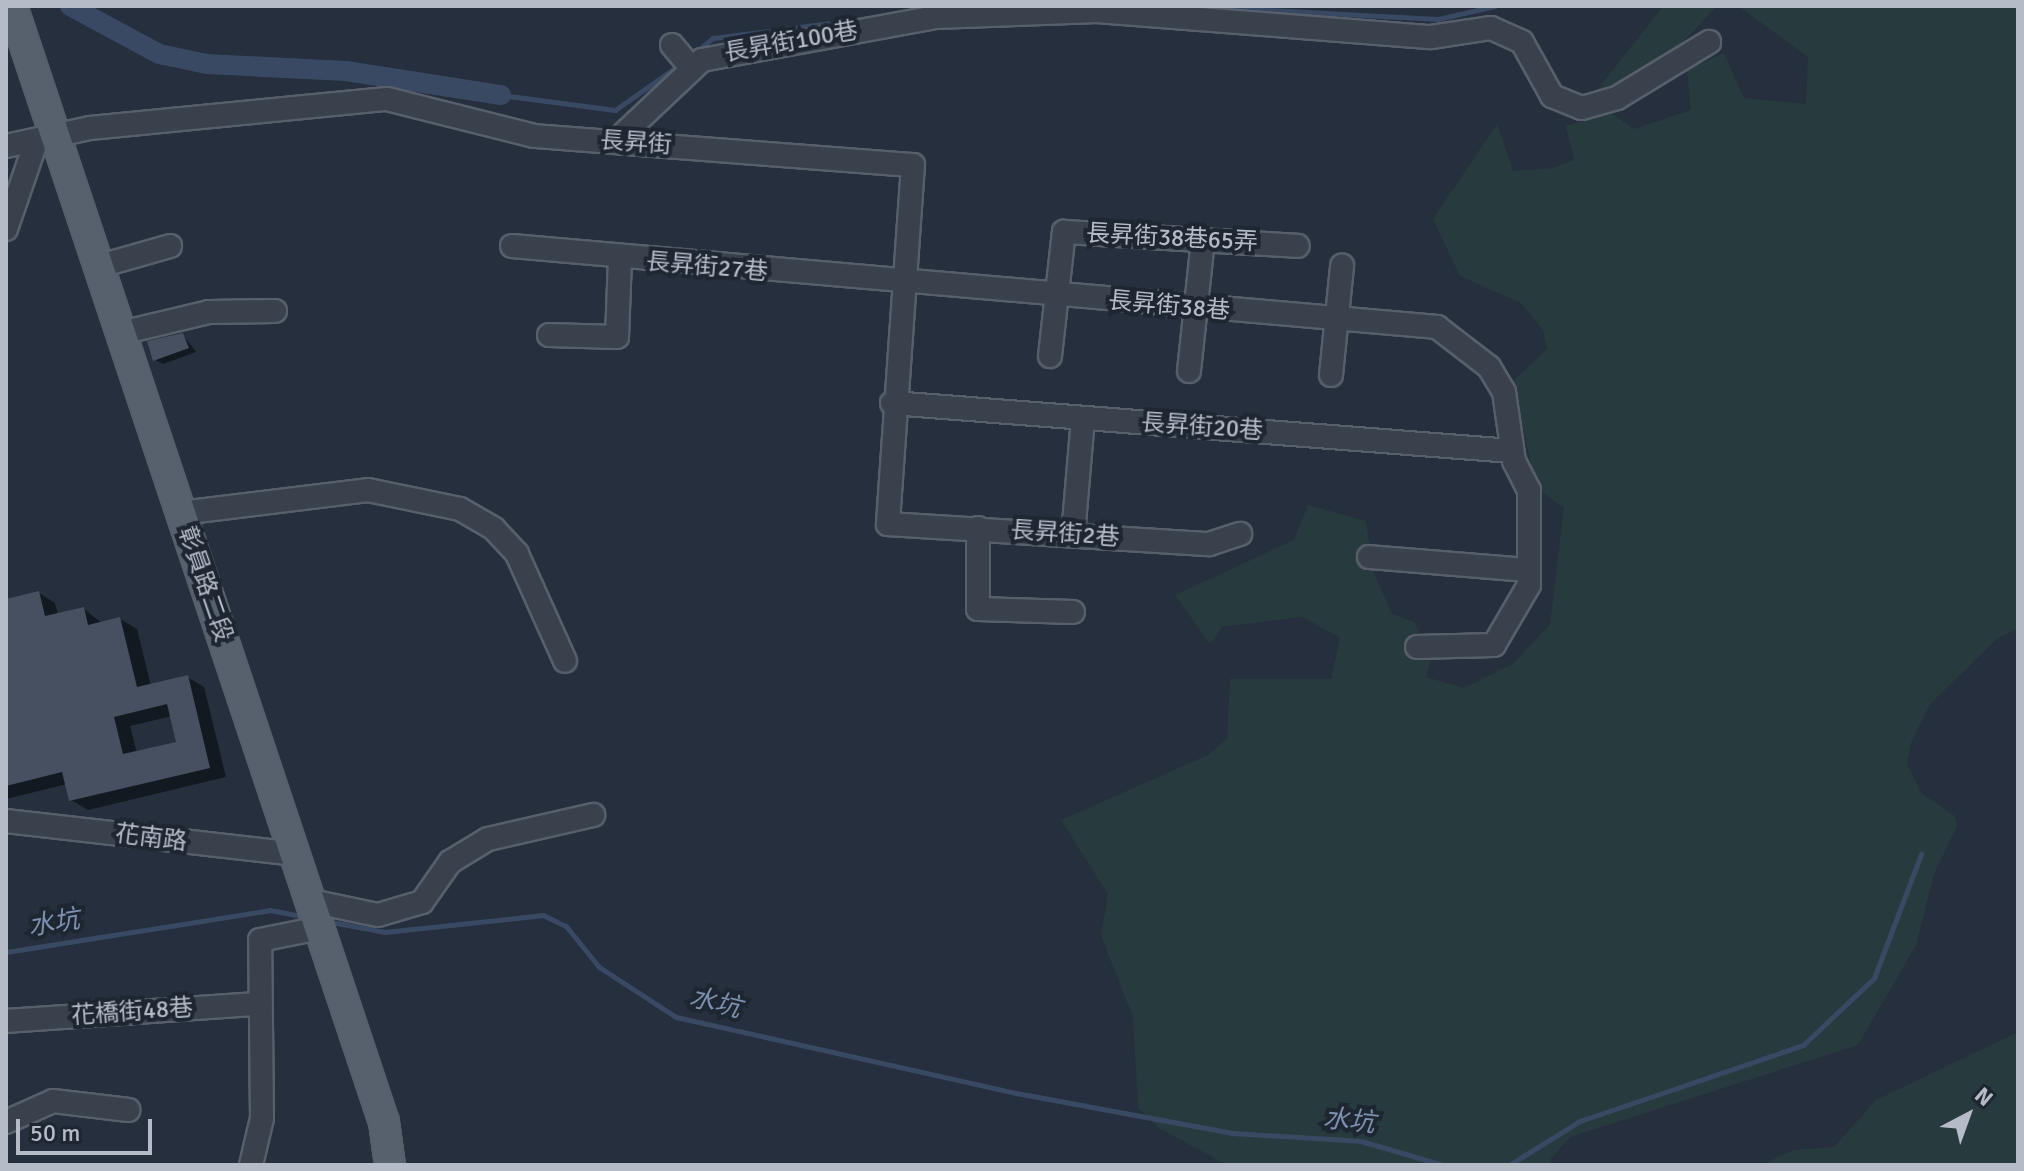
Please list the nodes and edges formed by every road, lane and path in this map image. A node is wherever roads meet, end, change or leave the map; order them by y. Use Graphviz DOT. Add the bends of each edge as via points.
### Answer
graph roads {
  1 [pos="12,6"];
  2 [pos="1189,11"];
  3 [pos="1709,42"];
  4 [pos="672,45"];
  5 [pos="692,69"];
  6 [pos="45,140"];
  7 [pos="616,141"];
  8 [pos="6,146"];
  9 [pos="6,229"];
  10 [pos="1203,240"];
  11 [pos="170,246"];
  12 [pos="512,246"];
  13 [pos="1298,246"];
  14 [pos="620,259"];
  15 [pos="100,266"];
  16 [pos="1342,266"];
  17 [pos="901,284"];
  18 [pos="1057,297"];
  19 [pos="1199,308"];
  20 [pos="275,311"];
  21 [pos="1340,319"];
  22 [pos="121,333"];
  23 [pos="549,335"];
  24 [pos="1050,356"];
  25 [pos="1189,371"];
  26 [pos="1331,375"];
  27 [pos="892,403"];
  28 [pos="1083,418"];
  29 [pos="1511,451"];
  30 [pos="181,513"];
  31 [pos="888,524"];
  32 [pos="978,528"];
  33 [pos="1240,534"];
  34 [pos="1073,535"];
  35 [pos="1369,557"];
  36 [pos="1528,570"];
  37 [pos="1073,612"];
  38 [pos="1417,647"];
  39 [pos="565,661"];
  40 [pos="593,815"];
  41 [pos="6,821"];
  42 [pos="296,854"];
  43 [pos="316,915"];
  44 [pos="257,1004"];
  45 [pos="6,1021"];
  46 [pos="128,1110"];
  47 [pos="6,1122"];
  48 [pos="251,1165"];
  49 [pos="390,1165"];
  1 -- 6 [label="main road, 彰員路二段"];
  2 -- 3 [label="street, 長昇街100巷" via="1431,37 1491,28 1522,42 1552,96 1582,108 1617,98"];
  2 -- 5 [label="street, 長昇街100巷" via="936,17 742,48"];
  4 -- 5 [label="street"];
  5 -- 7 [label="street, 長昇街100巷"];
  6 -- 7 [label="street, 長昇街" via="90,128 387,99 534,136"];
  6 -- 8 [label="street, 長昇街"];
  6 -- 9 [label="street"];
  6 -- 15 [label="main road, 彰員路二段"];
  7 -- 17 [label="street, 長昇街" via="913,165"];
  10 -- 13 [label="street, 長昇街38巷65弄"];
  10 -- 18 [label="street, 長昇街38巷65弄" via="1064,232"];
  10 -- 19 [label="street"];
  11 -- 15 [label="street"];
  12 -- 14 [label="street, 長昇街27巷"];
  14 -- 17 [label="street, 長昇街27巷"];
  14 -- 23 [label="street" via="617,337"];
  15 -- 22 [label="main road, 彰員路二段"];
  16 -- 21 [label="street"];
  17 -- 18 [label="street, 長昇街38巷"];
  17 -- 27 [label="street, 長昇街"];
  18 -- 19 [label="street, 長昇街38巷"];
  18 -- 24 [label="street"];
  19 -- 21 [label="street, 長昇街38巷"];
  19 -- 25 [label="street"];
  20 -- 22 [label="street" via="209,312"];
  21 -- 26 [label="street"];
  21 -- 29 [label="street, 長昇街38巷" via="1437,327 1489,367 1504,392"];
  22 -- 30 [label="main road, 彰員路二段"];
  27 -- 28 [label="street, 長昇街20巷"];
  27 -- 31 [label="street, 長昇街"];
  28 -- 29 [label="street, 長昇街20巷"];
  28 -- 34 [label="street"];
  29 -- 36 [label="street" via="1529,490"];
  30 -- 39 [label="street" via="368,490 460,509 517,554"];
  30 -- 42 [label="main road, 彰員路二段"];
  31 -- 32 [label="street, 長昇街2巷"];
  32 -- 34 [label="street, 長昇街2巷"];
  32 -- 37 [label="street" via="978,609"];
  33 -- 34 [label="street, 長昇街2巷" via="1209,544"];
  35 -- 36 [label="street"];
  36 -- 38 [label="street" via="1514,618 1494,645"];
  40 -- 43 [label="street" via="488,839 450,862 422,902 378,915"];
  41 -- 42 [label="street, 花南路"];
  42 -- 43 [label="main road, 彰員路二段"];
  43 -- 44 [label="street" via="260,940"];
  43 -- 49 [label="main road, 彰員路二段" via="384,1122"];
  44 -- 45 [label="street, 花橋街48巷"];
  44 -- 48 [label="street" via="265,1030 263,1088"];
  46 -- 47 [label="street" via="53,1101"];
}
